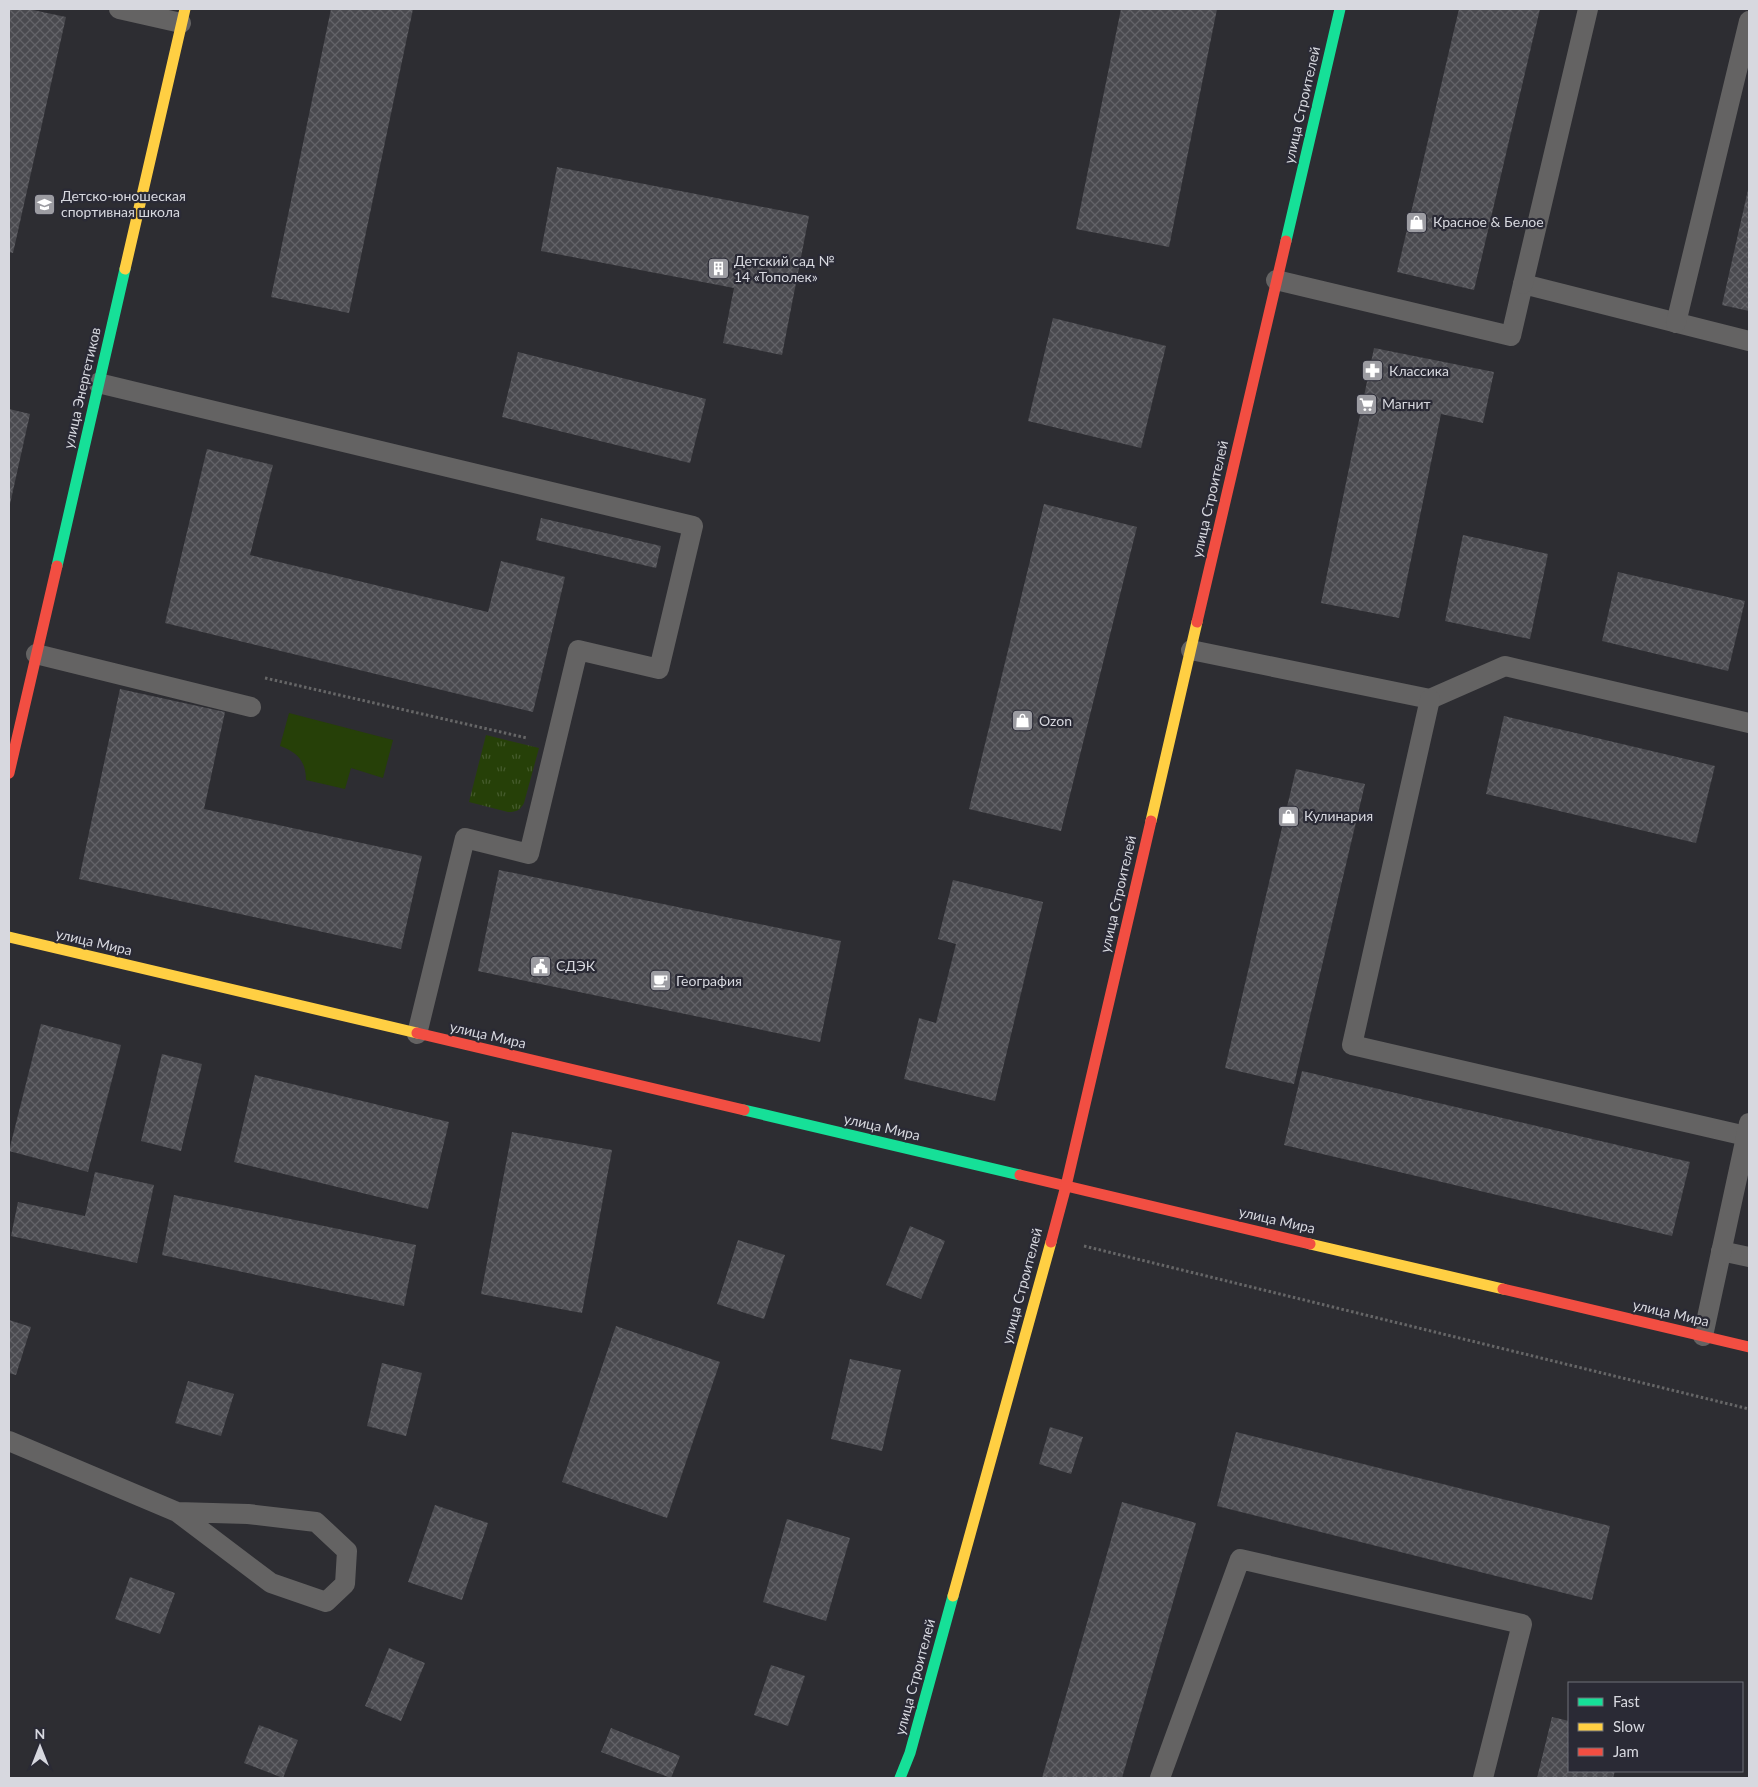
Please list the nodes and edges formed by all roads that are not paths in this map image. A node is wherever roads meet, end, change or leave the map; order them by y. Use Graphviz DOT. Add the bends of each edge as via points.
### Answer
graph roads {
  1 [pos="119,9"];
  2 [pos="1340,9"];
  3 [pos="1588,9"];
  4 [pos="183,16"];
  5 [pos="1749,21"];
  6 [pos="1276,280"];
  7 [pos="1524,284"];
  8 [pos="1676,323"];
  9 [pos="1749,341"];
  10 [pos="98,384"];
  11 [pos="1191,650"];
  12 [pos="36,654"];
  13 [pos="1430,699"];
  14 [pos="251,706"];
  15 [pos="1749,722"];
  16 [pos="9,773"];
  17 [pos="9,937"];
  18 [pos="417,1034"];
  19 [pos="1748,1129"];
  20 [pos="1066,1186"];
  21 [pos="1721,1251"];
  22 [pos="1749,1257"];
  23 [pos="1703,1336"];
  24 [pos="1749,1347"];
  25 [pos="9,1441"];
  26 [pos="176,1512"];
  27 [pos="901,1778"];
  28 [pos="1160,1778"];
  29 [pos="1483,1778"];
  1 -- 4 [label="lane"];
  2 -- 6 [label="street, улица Строителей"];
  3 -- 7 [label="lane"];
  4 -- 10 [label="street, улица Энергетиков"];
  5 -- 8 [label="lane"];
  6 -- 7 [label="lane" via="1511,336"];
  6 -- 11 [label="street, улица Строителей"];
  7 -- 8 [label="lane"];
  8 -- 9 [label="lane"];
  10 -- 12 [label="street, улица Энергетиков"];
  10 -- 18 [label="lane" via="693,526 659,669 578,650 529,854 465,838"];
  11 -- 13 [label="lane"];
  11 -- 20 [label="street, улица Строителей"];
  12 -- 14 [label="lane"];
  12 -- 16 [label="street, улица Энергетиков"];
  13 -- 15 [label="lane" via="1505,666"];
  13 -- 19 [label="lane" via="1352,1045"];
  17 -- 18 [label="street, улица Мира"];
  18 -- 20 [label="street, улица Мира"];
  19 -- 21 [label="lane"];
  20 -- 23 [label="street, улица Мира"];
  20 -- 27 [label="street, улица Строителей"];
  21 -- 22 [label="lane"];
  21 -- 23 [label="lane"];
  23 -- 24 [label="street, улица Мира"];
  25 -- 26 [label="lane"];
  26 -- 26 [label="lane" via="271,1583 326,1602 345,1584 346,1552 316,1522 248,1514"];
  28 -- 29 [label="lane" via="1240,1559 1522,1624"];
}
